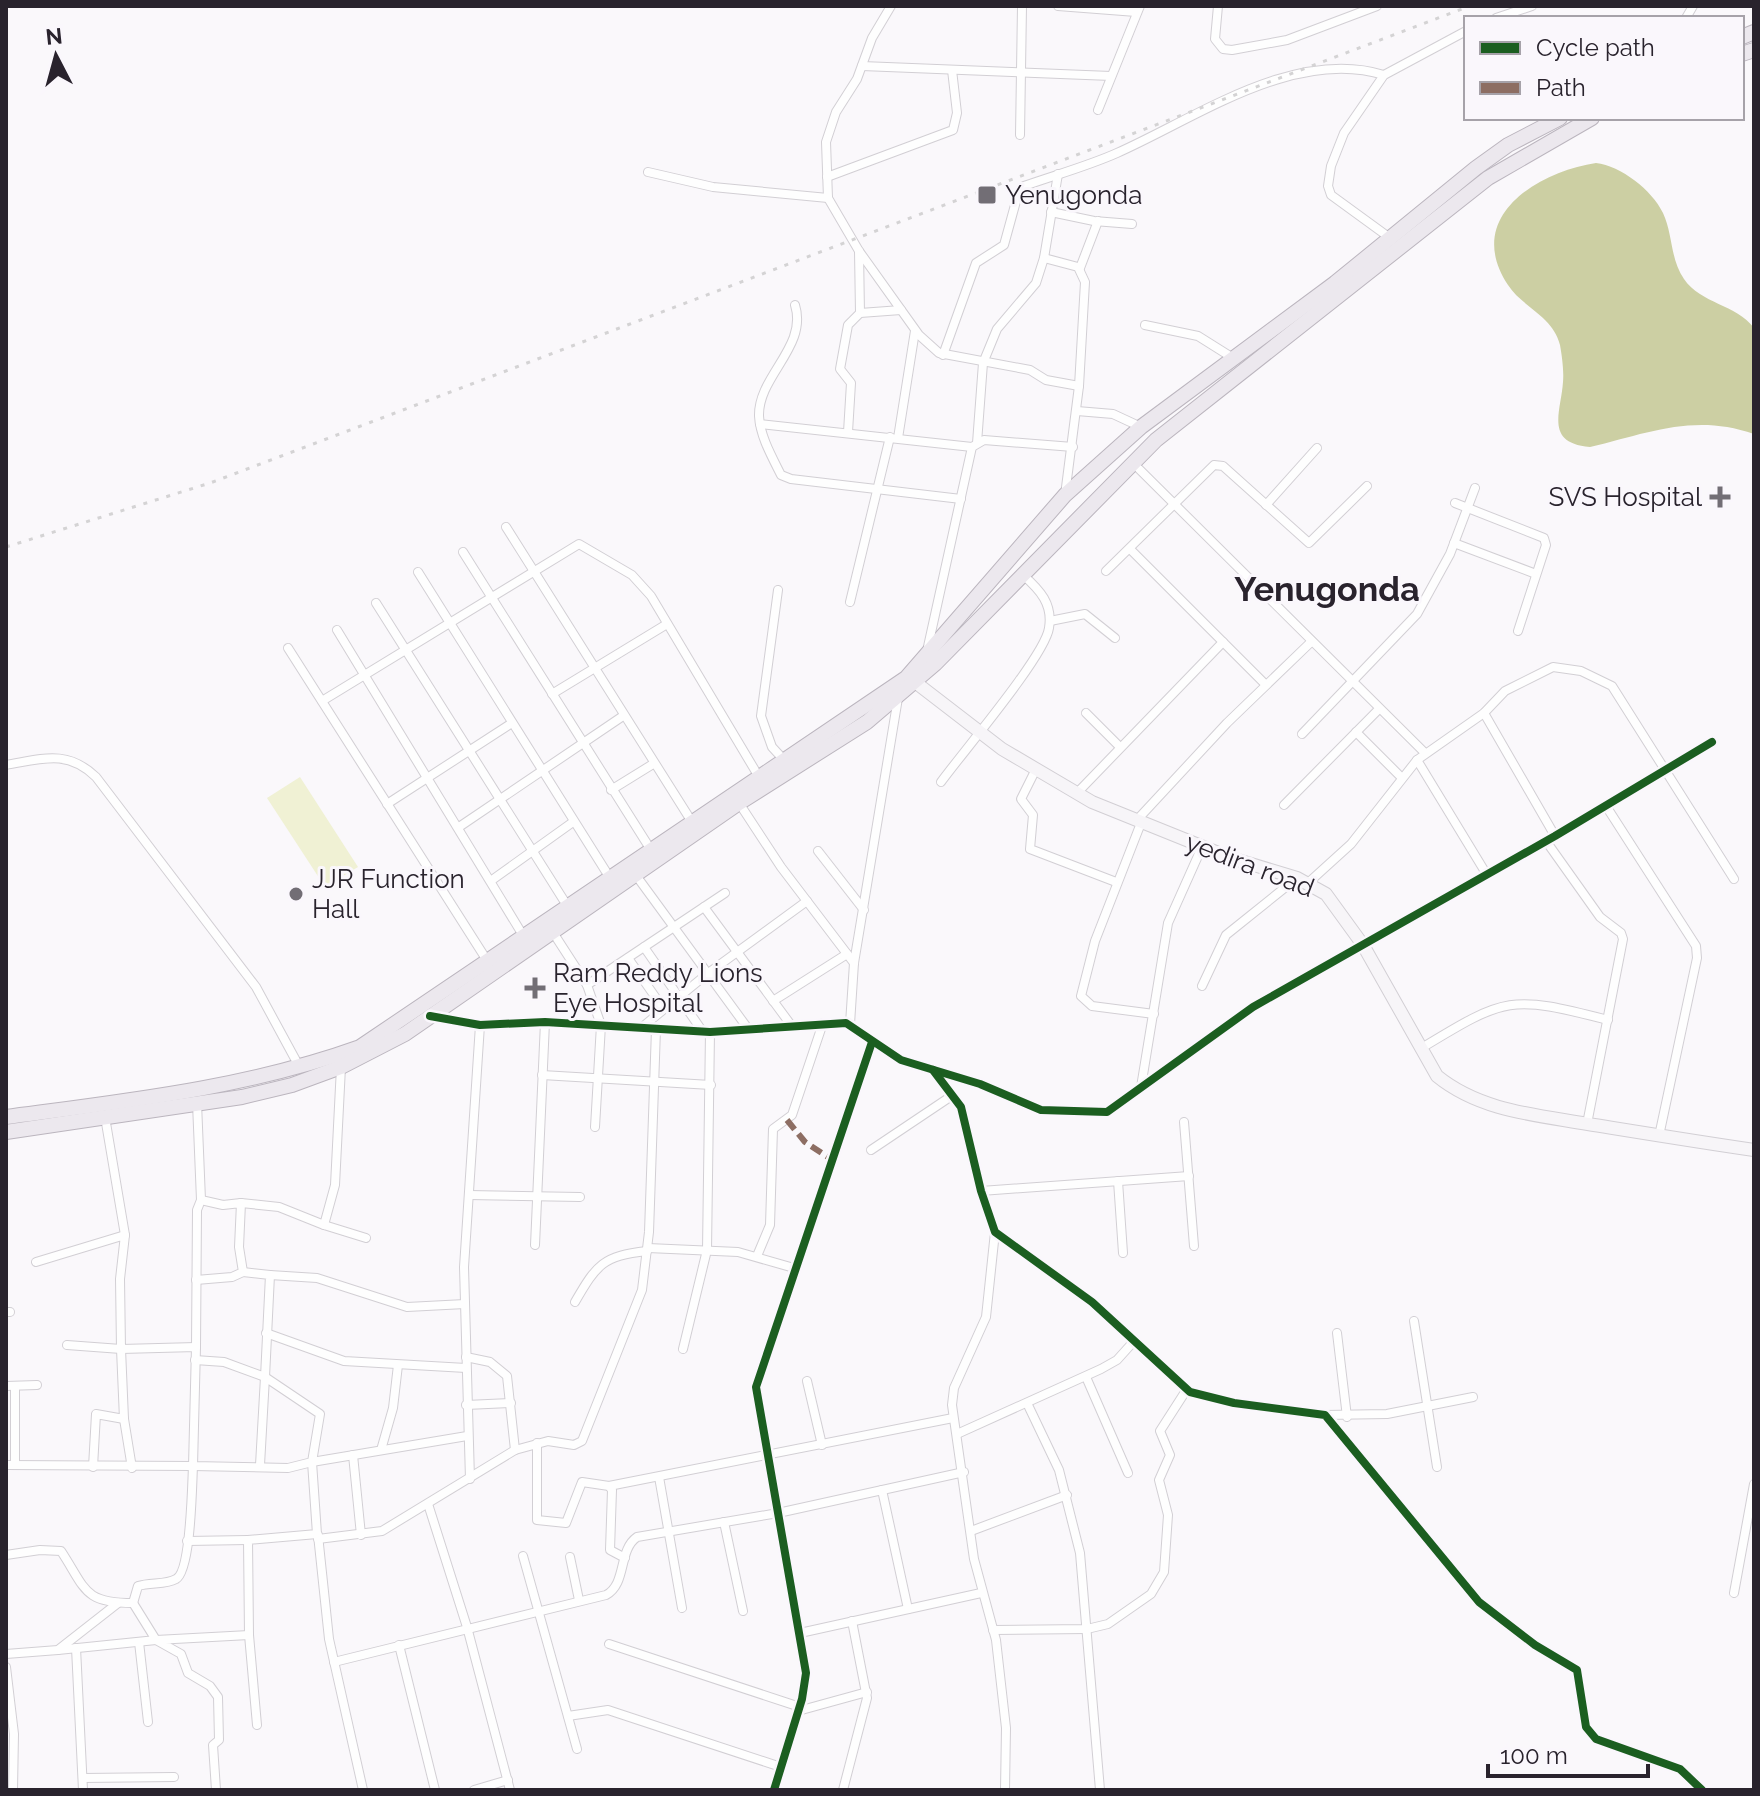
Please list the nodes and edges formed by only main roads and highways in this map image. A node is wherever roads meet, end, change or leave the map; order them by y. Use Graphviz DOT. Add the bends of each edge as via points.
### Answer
graph roads {
  1 [pos="1556,120"];
  2 [pos="1589,120"];
  3 [pos="915,682"];
  4 [pos="6,1117"];
  5 [pos="6,1132"];
  6 [pos="1754,1150"];
  1 -- 4 [label="highway" via="1508,145 1141,427 1065,495 906,678 360,1047 300,1069 207,1088"];
  2 -- 3 [label="highway" via="1488,178 1156,440"];
  3 -- 5 [label="highway" via="867,722 739,803 405,1034 341,1067 292,1085"];
  3 -- 6 [label="main road, yedira road" via="978,732 1077,793 1326,894 1363,945 1437,1076 1456,1091 1513,1111"];
}
